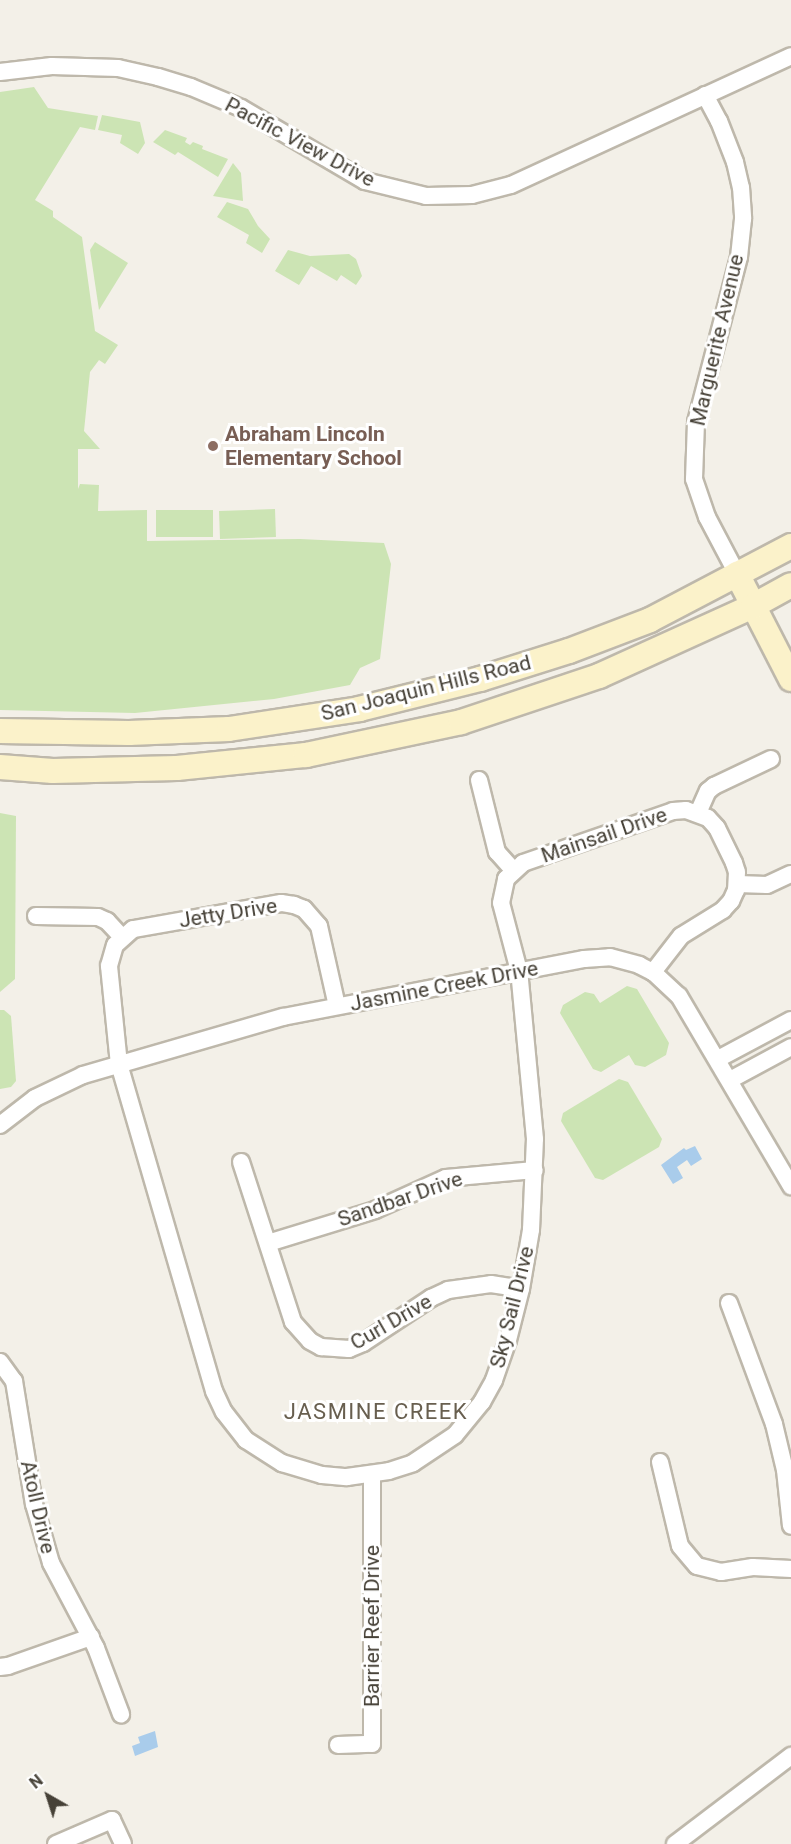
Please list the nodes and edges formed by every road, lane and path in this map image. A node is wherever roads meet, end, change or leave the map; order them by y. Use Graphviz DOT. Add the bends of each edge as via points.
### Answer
graph roads {
  1 [pos="791,56"];
  2 [pos="0,72"];
  3 [pos="705,94"];
  4 [pos="791,546"];
  5 [pos="737,574"];
  6 [pos="791,585"];
  7 [pos="753,606"];
  8 [pos="791,679"];
  9 [pos="0,731"];
  10 [pos="771,759"];
  11 [pos="0,767"];
  12 [pos="479,780"];
  13 [pos="698,813"];
  14 [pos="513,870"];
  15 [pos="791,874"];
  16 [pos="738,884"];
  17 [pos="36,916"];
  18 [pos="122,937"];
  19 [pos="519,971"];
  20 [pos="653,972"];
  21 [pos="337,1006"];
  22 [pos="791,1020"];
  23 [pos="791,1047"];
  24 [pos="718,1059"];
  25 [pos="119,1064"];
  26 [pos="729,1080"];
  27 [pos="0,1125"];
  28 [pos="241,1162"];
  29 [pos="535,1170"];
  30 [pos="791,1186"];
  31 [pos="268,1243"];
  32 [pos="521,1289"];
  33 [pos="729,1303"];
  34 [pos="0,1362"];
  35 [pos="660,1462"];
  36 [pos="372,1475"];
  37 [pos="791,1526"];
  38 [pos="791,1569"];
  39 [pos="91,1637"];
  40 [pos="0,1667"];
  41 [pos="121,1714"];
  42 [pos="338,1745"];
  43 [pos="791,1756"];
  44 [pos="56,1844"];
  45 [pos="123,1844"];
  46 [pos="675,1844"];
  1 -- 3 [label="street, Pacific View Drive"];
  2 -- 3 [label="street, Pacific View Drive" via="52,66 118,68 158,77 241,108 365,181 426,196 472,195 511,185"];
  3 -- 5 [label="street, Marguerite Avenue" via="735,162 743,219 737,266 696,422 694,479"];
  4 -- 5 [label="main road, San Joaquin Hills Road"];
  5 -- 7 [label="main road, Marguerite Avenue"];
  5 -- 9 [label="main road, San Joaquin Hills Road" via="650,620 569,651 480,679 360,708 228,729 129,733"];
  6 -- 7 [label="main road, San Joaquin Hills Road"];
  7 -- 8 [label="main road, Marguerite Avenue"];
  7 -- 11 [label="main road, San Joaquin Hills Road" via="599,676 559,690 461,723 340,749 177,768 53,771"];
  10 -- 13 [label="street, Mainsail Drive" via="714,786"];
  12 -- 14 [label="street" via="497,852"];
  13 -- 14 [label="street, Mainsail Drive" via="673,811 523,863"];
  13 -- 16 [label="street, Mainsail Drive" via="717,828 734,863"];
  14 -- 19 [label="street" via="502,890 501,903"];
  15 -- 16 [label="street" via="767,885"];
  16 -- 20 [label="street" via="726,907 681,936"];
  17 -- 18 [label="street" via="98,917"];
  18 -- 21 [label="street, Jetty Drive" via="144,926 281,903 294,905 304,909 319,926"];
  18 -- 25 [label="street" via="109,966"];
  19 -- 20 [label="street, Jasmine Creek Drive" via="610,957"];
  19 -- 21 [label="street, Jasmine Creek Drive"];
  19 -- 29 [label="street, Sky Sail Drive" via="534,1108"];
  20 -- 24 [label="street, Jasmine Creek Drive" via="679,996"];
  21 -- 25 [label="street, Jasmine Creek Drive" via="283,1017"];
  22 -- 24 [label="street"];
  23 -- 26 [label="street"];
  24 -- 26 [label="street, Jasmine Creek Drive"];
  25 -- 27 [label="street, Jasmine Creek Drive" via="59,1085"];
  25 -- 36 [label="street, Sky Sail Drive" via="214,1391 224,1412 246,1440 282,1463 322,1475"];
  26 -- 30 [label="street, Jasmine Creek Drive"];
  28 -- 31 [label="street, Curl Drive"];
  29 -- 31 [label="street, Sandbar Drive" via="446,1178 375,1210"];
  29 -- 32 [label="street, Sky Sail Drive" via="531,1230"];
  31 -- 32 [label="street, Curl Drive" via="293,1322 310,1341 333,1350 363,1343 448,1290 490,1284"];
  32 -- 36 [label="street, Sky Sail Drive" via="494,1380 467,1423 428,1455"];
  33 -- 37 [label="street" via="774,1424 785,1470"];
  34 -- 39 [label="street, Atoll Drive" via="14,1381 41,1534 63,1591"];
  35 -- 38 [label="street" via="680,1546 697,1566 721,1572 753,1567"];
  36 -- 42 [label="street, Barrier Reef Drive" via="372,1744"];
  39 -- 40 [label="street"];
  39 -- 41 [label="street, Atoll Drive"];
  43 -- 46 [label="street"];
  44 -- 45 [label="street" via="112,1820"];
}
